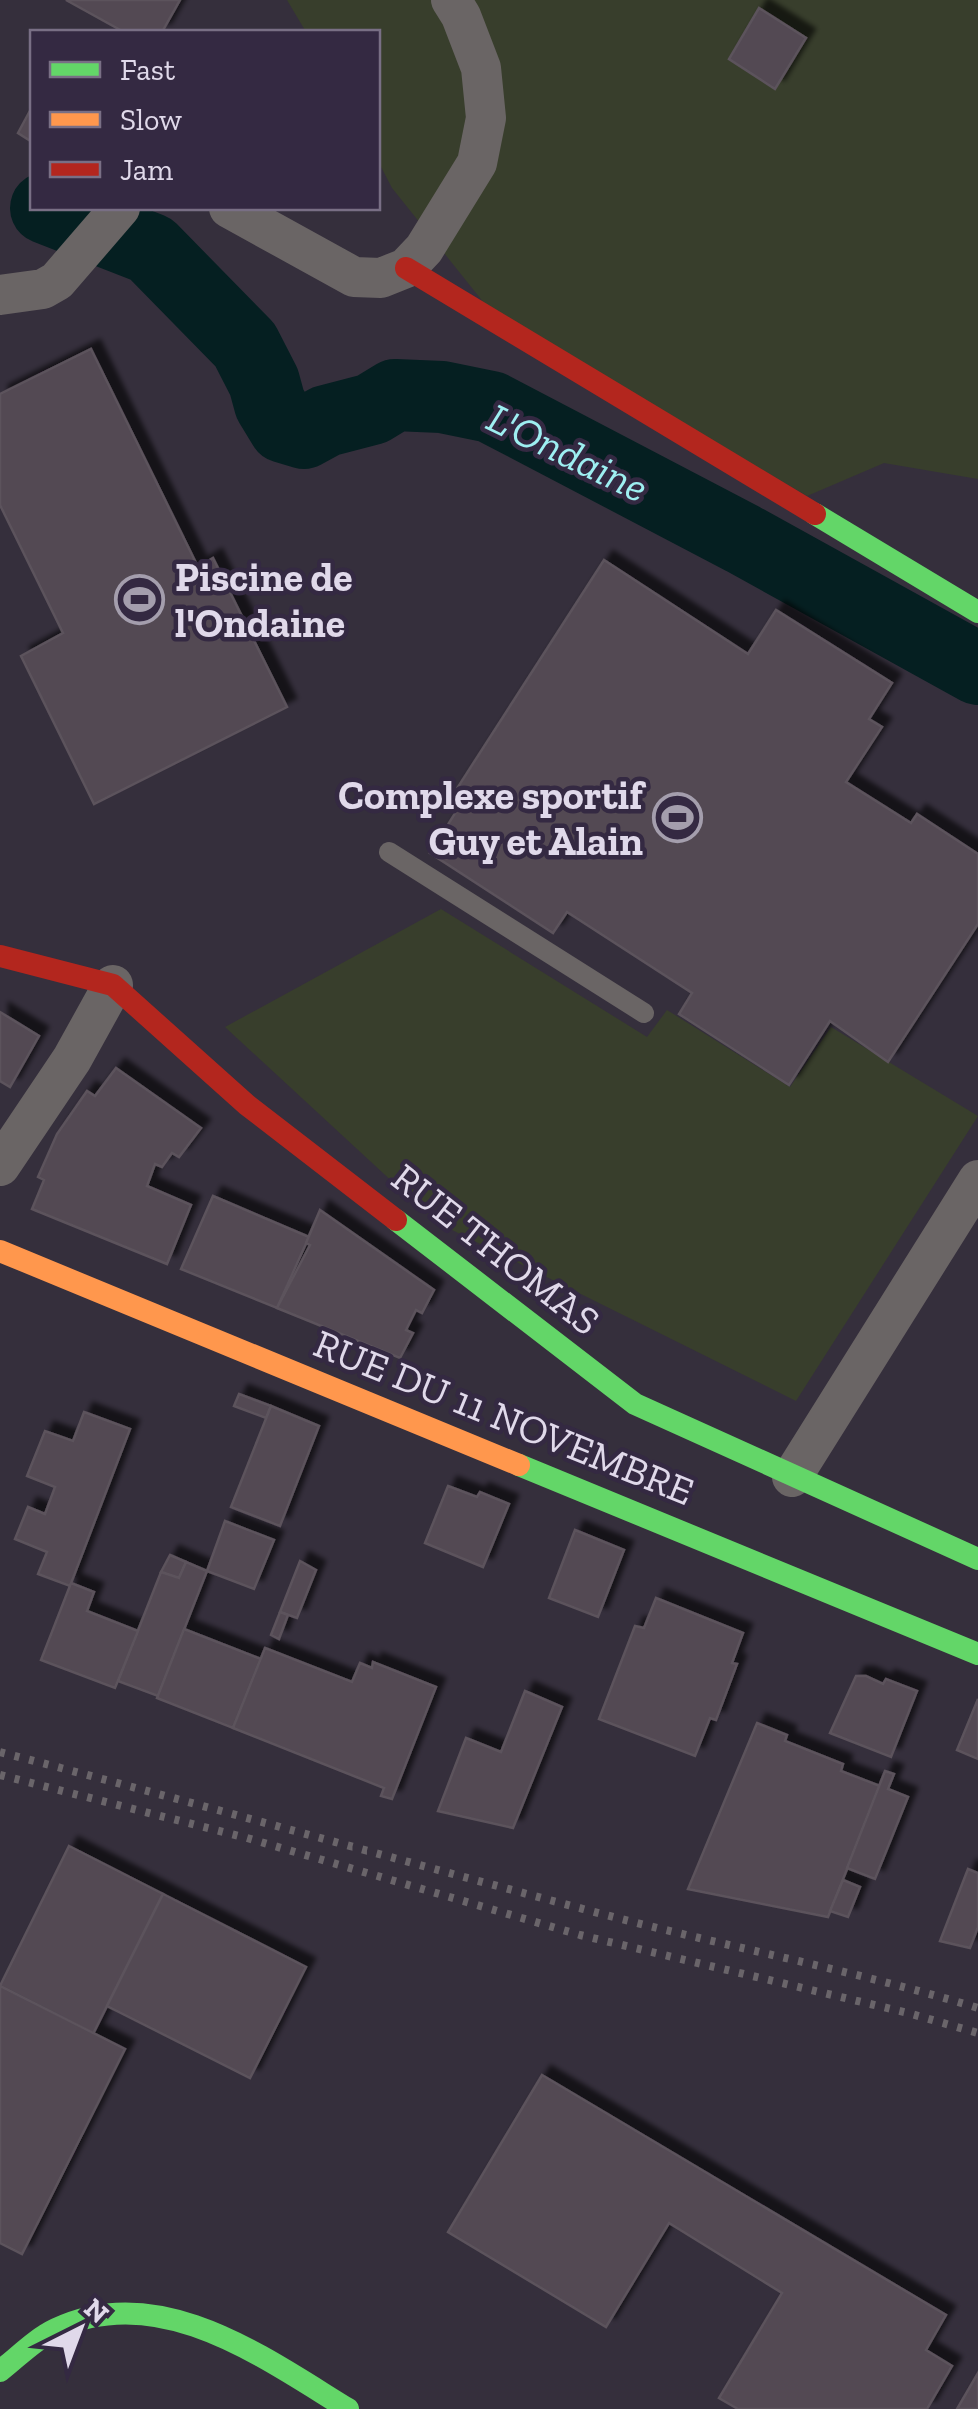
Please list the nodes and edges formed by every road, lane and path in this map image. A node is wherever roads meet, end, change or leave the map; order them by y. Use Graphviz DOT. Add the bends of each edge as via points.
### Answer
graph roads {
  1 [pos="451,0"];
  2 [pos="118,210"];
  3 [pos="233,210"];
  4 [pos="415,259"];
  5 [pos="0,295"];
  6 [pos="978,612"];
  7 [pos="389,852"];
  8 [pos="0,956"];
  9 [pos="112,985"];
  10 [pos="644,1013"];
  11 [pos="0,1166"];
  12 [pos="978,1180"];
  13 [pos="0,1250"];
  14 [pos="792,1477"];
  15 [pos="978,1559"];
  16 [pos="978,1654"];
  17 [pos="0,2371"];
  18 [pos="348,2409"];
  1 -- 4 [label="street" via="481,68 486,118 477,163"];
  2 -- 5 [label="street" via="57,281"];
  3 -- 4 [label="street" via="354,277 381,278"];
  4 -- 6 [label="main road"];
  7 -- 10 [label="lane"];
  8 -- 9 [label="main road, RUE THOMAS"];
  9 -- 11 [label="street"];
  9 -- 14 [label="main road, RUE THOMAS" via="247,1106 635,1404"];
  12 -- 14 [label="street"];
  13 -- 16 [label="main road, RUE DU 11 NOVEMBRE"];
  14 -- 15 [label="main road, RUE THOMAS"];
  17 -- 18 [label="main road" via="57,2329 113,2312 164,2317 212,2330"];
}
